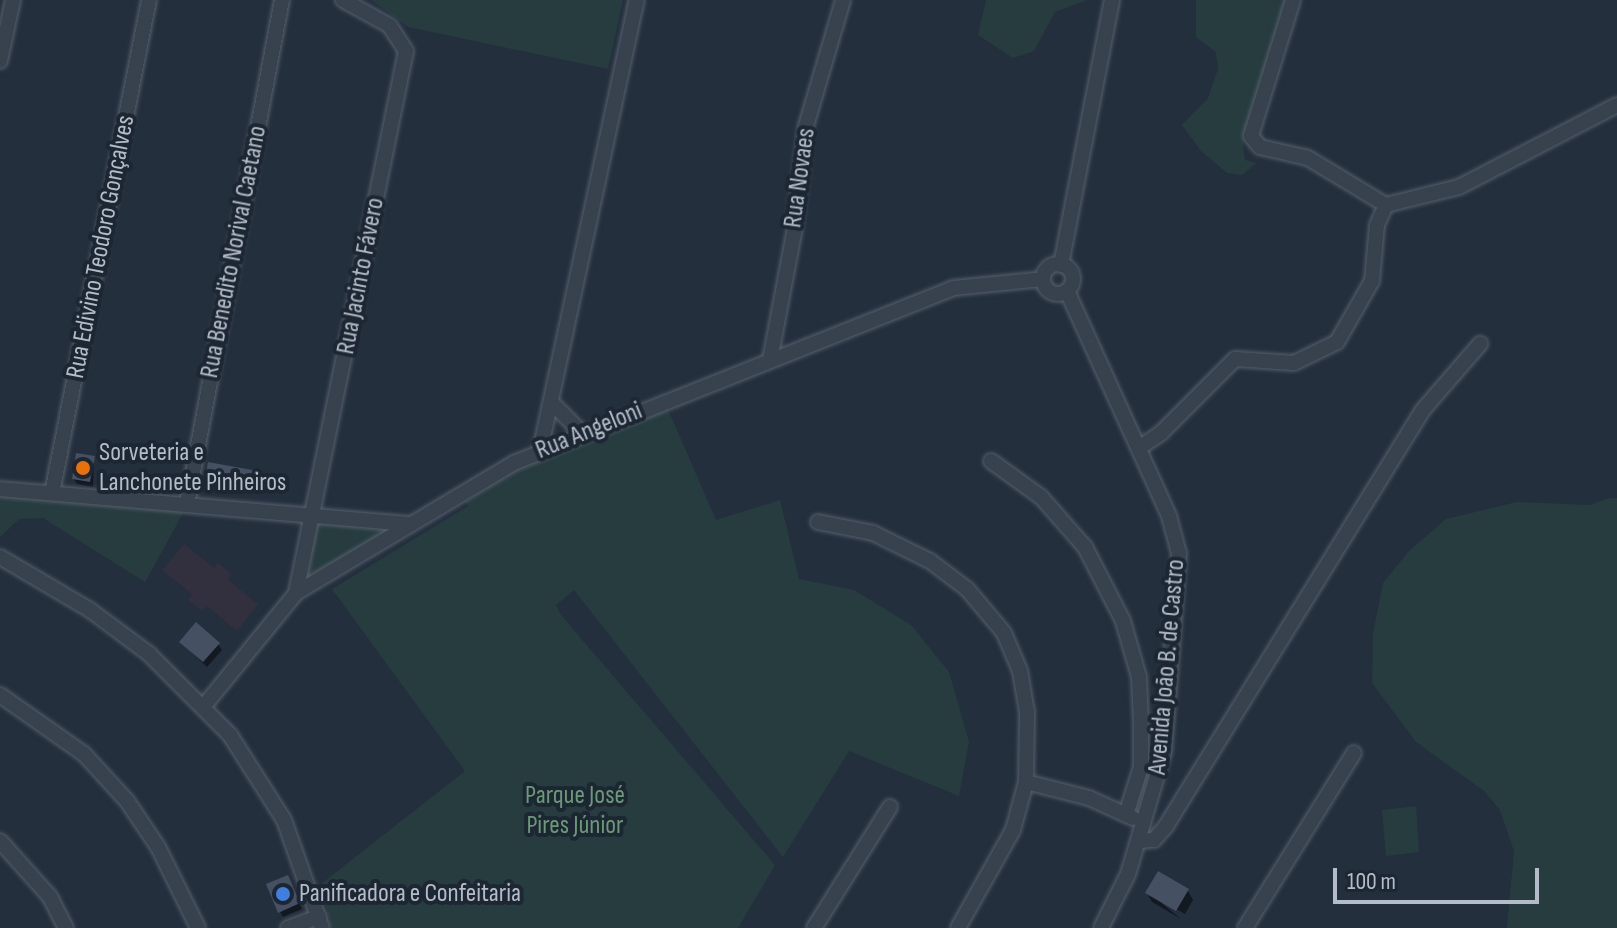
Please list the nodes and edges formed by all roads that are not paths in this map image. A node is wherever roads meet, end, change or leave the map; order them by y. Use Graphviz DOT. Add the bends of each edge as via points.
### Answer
graph roads {
  1 [pos="13,0"];
  2 [pos="149,0"];
  3 [pos="282,0"];
  4 [pos="343,0"];
  5 [pos="637,0"];
  6 [pos="843,0"];
  7 [pos="1112,0"];
  8 [pos="1293,0"];
  9 [pos="0,61"];
  10 [pos="1617,105"];
  11 [pos="1386,205"];
  12 [pos="1061,265"];
  13 [pos="1043,279"];
  14 [pos="1067,291"];
  15 [pos="1480,344"];
  16 [pos="770,360"];
  17 [pos="552,403"];
  18 [pos="582,433"];
  19 [pos="1139,448"];
  20 [pos="540,451"];
  21 [pos="991,461"];
  22 [pos="0,489"];
  23 [pos="52,493"];
  24 [pos="187,504"];
  25 [pos="313,514"];
  26 [pos="818,522"];
  27 [pos="411,525"];
  28 [pos="0,557"];
  29 [pos="296,593"];
  30 [pos="0,695"];
  31 [pos="204,706"];
  32 [pos="1354,753"];
  33 [pos="1026,782"];
  34 [pos="890,807"];
  35 [pos="1126,815"];
  36 [pos="1144,823"];
  37 [pos="0,841"];
  38 [pos="1138,841"];
  39 [pos="321,923"];
  40 [pos="66,928"];
  41 [pos="198,928"];
  42 [pos="288,928"];
  43 [pos="814,928"];
  44 [pos="958,928"];
  45 [pos="1101,928"];
  46 [pos="1245,928"];
  1 -- 9 [label="street"];
  2 -- 23 [label="street, Rua Edivino Teodoro Gonçalves"];
  3 -- 24 [label="street, Rua Benedito Norival Caetano"];
  4 -- 25 [label="street, Rua Jacinto Fávero" via="401,38 406,51"];
  5 -- 17 [label="street"];
  6 -- 16 [label="street, Rua Novaes" via="806,126"];
  7 -- 12 [label="street"];
  8 -- 11 [label="street" via="1251,136 1260,147 1308,158"];
  10 -- 11 [label="street" via="1459,187"];
  11 -- 19 [label="street" via="1377,225 1372,281 1337,342 1294,363 1235,359"];
  12 -- 13 [label="street" via="1051,266"];
  12 -- 14 [label="street" via="1073,279"];
  13 -- 14 [label="street" via="1051,293"];
  13 -- 16 [label="street, Rua Angeloni" via="953,288"];
  14 -- 19 [label="street, Avenida João B. de Castro"];
  15 -- 38 [label="street" via="1422,411 1166,826 1154,840"];
  16 -- 18 [label="street, Rua Angeloni"];
  17 -- 18 [label="street"];
  17 -- 20 [label="street"];
  18 -- 20 [label="street, Rua Angeloni"];
  19 -- 36 [label="street, Avenida João B. de Castro" via="1179,553 1164,752"];
  20 -- 27 [label="street, Rua Angeloni"];
  21 -- 35 [label="street" via="1041,497 1085,547 1123,621 1139,677 1141,722 1141,767"];
  22 -- 23 [label="street"];
  23 -- 24 [label="street"];
  24 -- 25 [label="street"];
  25 -- 27 [label="street"];
  25 -- 29 [label="street, Rua Jacinto Fávero"];
  26 -- 33 [label="street" via="873,533 930,561 967,589 1004,633 1020,671 1027,712"];
  27 -- 29 [label="street, Rua Angeloni"];
  28 -- 31 [label="street" via="90,610 149,654"];
  29 -- 31 [label="street, Rua Angeloni"];
  30 -- 41 [label="street" via="84,754 127,801 158,847"];
  31 -- 39 [label="street" via="251,766 284,820"];
  32 -- 46 [label="street"];
  33 -- 35 [label="street" via="1089,798"];
  33 -- 44 [label="street" via="1013,830"];
  34 -- 43 [label="street"];
  35 -- 36 [label="street"];
  36 -- 38 [label="street, Avenida João B. de Castro"];
  37 -- 40 [label="street" via="50,897"];
  38 -- 45 [label="street, Avenida João B. de Castro" via="1120,895"];
  39 -- 42 [label="street"];
}
